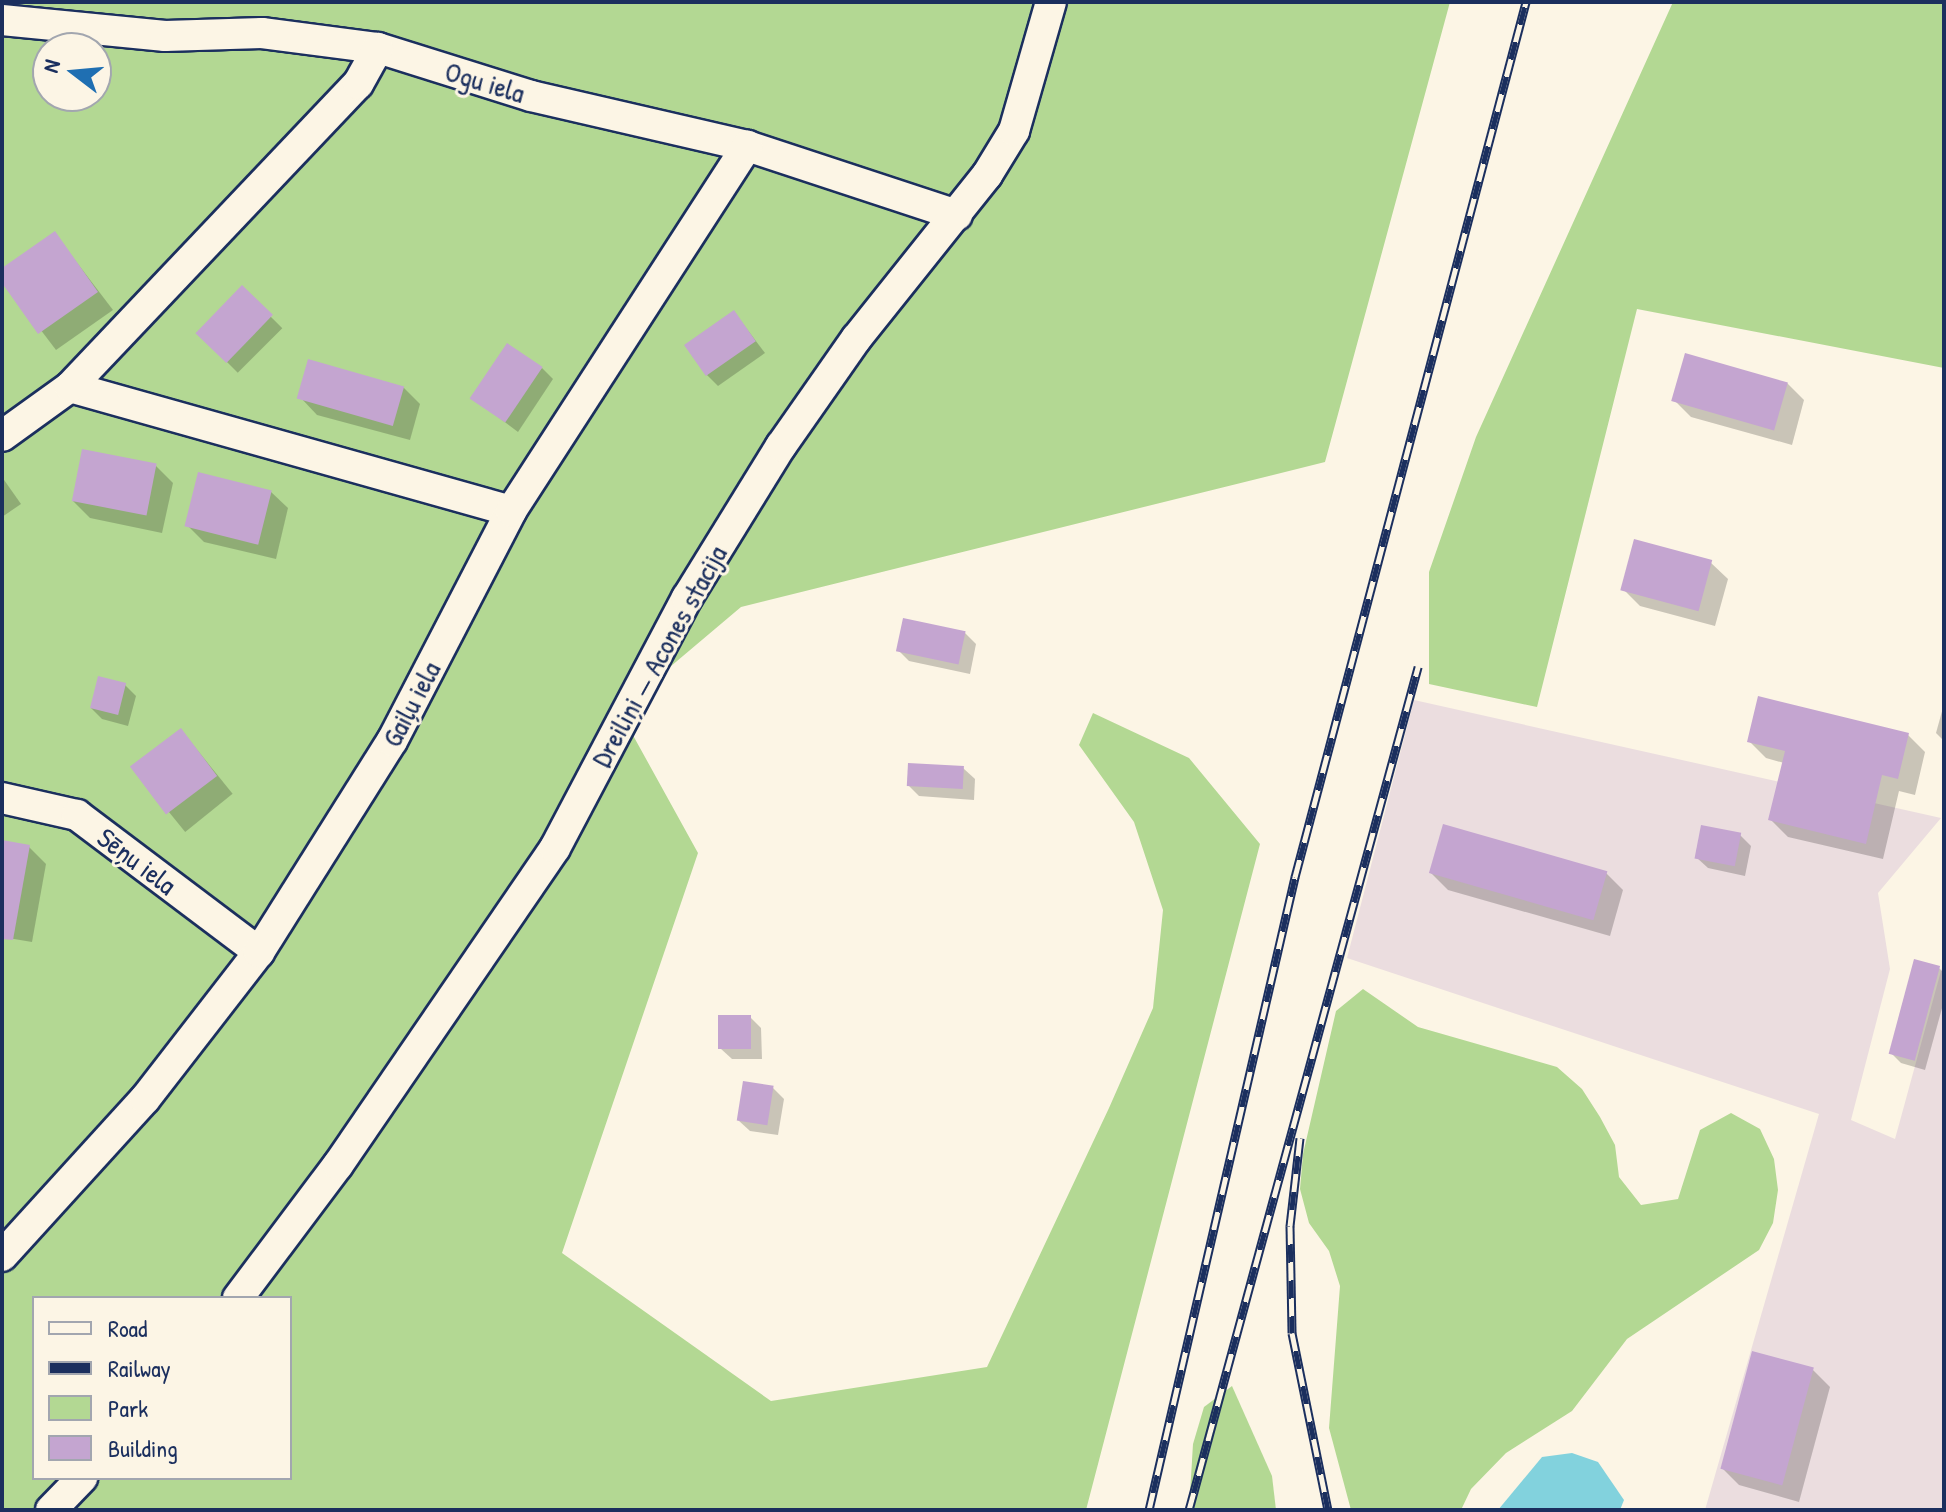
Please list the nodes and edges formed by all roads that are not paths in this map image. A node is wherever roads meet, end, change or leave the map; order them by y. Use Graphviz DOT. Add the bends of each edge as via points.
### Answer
graph roads {
  1 [pos="1051,2"];
  2 [pos="2,20"];
  3 [pos="378,48"];
  4 [pos="747,146"];
  5 [pos="957,215"];
  6 [pos="70,387"];
  7 [pos="2,436"];
  8 [pos="511,511"];
  9 [pos="2,798"];
  10 [pos="259,952"];
  11 [pos="15,1225"];
  12 [pos="2,1256"];
  13 [pos="240,1296"];
  14 [pos="80,1480"];
  15 [pos="51,1510"];
  1 -- 5 [label="street, Dreiliņi — Acones stacija" via="1014,131"];
  2 -- 3 [label="street, Ogu iela" via="165,36 262,33"];
  3 -- 4 [label="street, Ogu iela" via="531,96"];
  3 -- 6 [label="street" via="358,84"];
  4 -- 5 [label="street, Ogu iela"];
  4 -- 8 [label="street, Gaiļu iela"];
  5 -- 13 [label="street, Dreiliņi — Acones stacija" via="856,339 781,446 687,598 555,848 338,1165"];
  6 -- 7 [label="street"];
  6 -- 8 [label="street"];
  8 -- 10 [label="street, Gaiļu iela" via="392,741"];
  9 -- 10 [label="street, Sēņu iela" via="77,815"];
  10 -- 11 [label="street, Gaiļu iela" via="145,1099"];
  11 -- 12 [label="street, Gaiļu iela"];
  14 -- 15 [label="street"];
}
